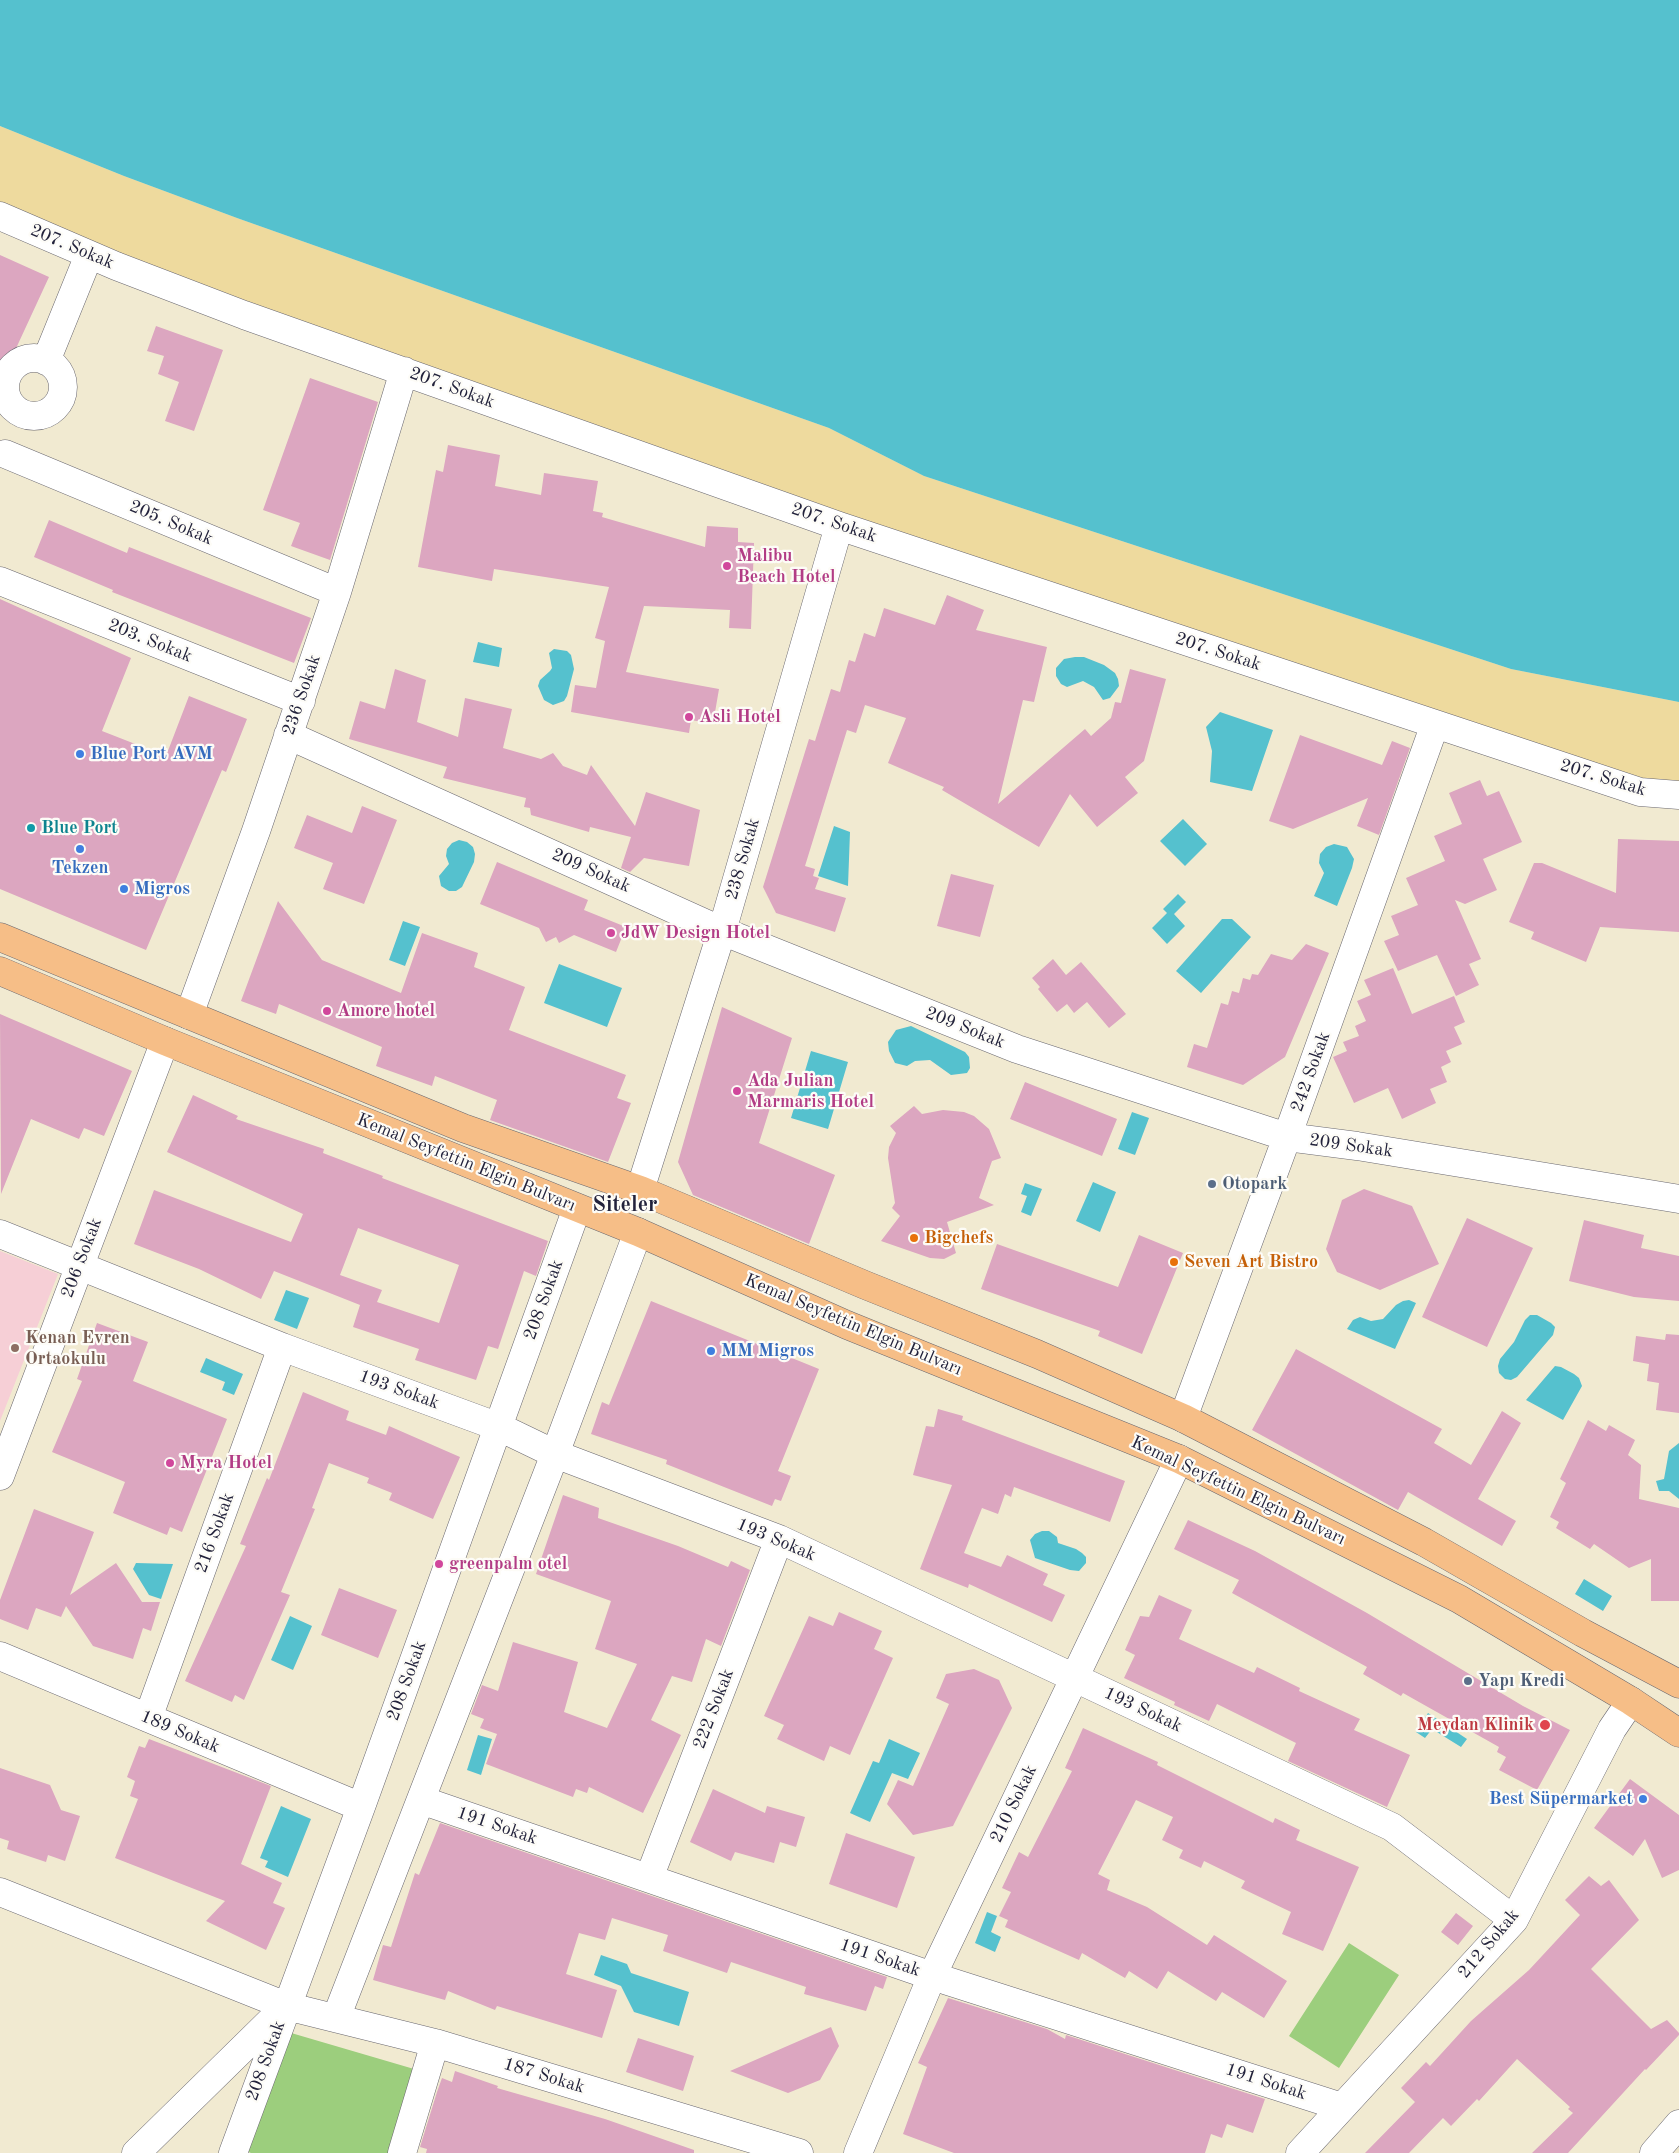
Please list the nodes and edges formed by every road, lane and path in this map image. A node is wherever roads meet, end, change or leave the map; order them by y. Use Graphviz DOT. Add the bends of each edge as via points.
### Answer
graph roads {
  1 [pos="0,216"];
  2 [pos="89,255"];
  3 [pos="46,361"];
  4 [pos="404,371"];
  5 [pos="11,407"];
  6 [pos="3,461"];
  7 [pos="839,526"];
  8 [pos="0,581"];
  9 [pos="337,592"];
  10 [pos="301,701"];
  11 [pos="1435,724"];
  12 [pos="288,735"];
  13 [pos="1679,795"];
  14 [pos="722,930"];
  15 [pos="0,937"];
  16 [pos="0,972"];
  17 [pos="189,1015"];
  18 [pos="165,1041"];
  19 [pos="1287,1138"];
  20 [pos="640,1190"];
  21 [pos="1679,1200"];
  22 [pos="578,1208"];
  23 [pos="638,1232"];
  24 [pos="0,1234"];
  25 [pos="79,1266"];
  26 [pos="282,1347"];
  27 [pos="1183,1418"];
  28 [pos="499,1427"];
  29 [pos="555,1454"];
  30 [pos="1180,1459"];
  31 [pos="0,1476"];
  32 [pos="780,1539"];
  33 [pos="0,1656"];
  34 [pos="1074,1678"];
  35 [pos="1679,1684"];
  36 [pos="1631,1701"];
  37 [pos="148,1718"];
  38 [pos="1679,1733"];
  39 [pos="421,1800"];
  40 [pos="361,1807"];
  41 [pos="649,1878"];
  42 [pos="0,1892"];
  43 [pos="1514,1920"];
  44 [pos="932,1976"];
  45 [pos="286,2006"];
  46 [pos="336,2018"];
  47 [pos="435,2043"];
  48 [pos="1342,2107"];
  49 [pos="1679,2124"];
  50 [pos="136,2153"];
  51 [pos="233,2153"];
  52 [pos="402,2153"];
  53 [pos="800,2153"];
  54 [pos="858,2153"];
  55 [pos="1300,2153"];
  56 [pos="1654,2153"];
  1 -- 2 [label="street, 207. Sokak"];
  2 -- 3 [label="street"];
  2 -- 4 [label="street, 207. Sokak" via="244,315"];
  3 -- 5 [label="street" via="27,359 10,370 5,389"];
  3 -- 5 [label="street" via="62,382 54,408 46,413 29,415"];
  4 -- 7 [label="street, 207. Sokak"];
  4 -- 9 [label="street, 236 Sokak"];
  5 -- 6 [label="street"];
  6 -- 9 [label="street, 205. Sokak"];
  7 -- 11 [label="street, 207. Sokak"];
  7 -- 14 [label="street, 238 Sokak"];
  8 -- 10 [label="street, 203. Sokak"];
  9 -- 10 [label="street, 236 Sokak"];
  10 -- 12 [label="street, 236 Sokak"];
  11 -- 13 [label="street, 207. Sokak" via="1640,792"];
  11 -- 19 [label="street, 242 Sokak"];
  12 -- 14 [label="street, 209 Sokak"];
  12 -- 17 [label="street, 236 Sokak"];
  14 -- 19 [label="street, 209 Sokak" via="1017,1049"];
  14 -- 20 [label="street, 238 Sokak"];
  15 -- 17 [label="main road, Kemal Seyfettin Elgin Bulvarı"];
  16 -- 18 [label="main road, Kemal Seyfettin Elgin Bulvarı"];
  17 -- 20 [label="main road, Kemal Seyfettin Elgin Bulvarı" via="463,1128"];
  18 -- 22 [label="main road, Kemal Seyfettin Elgin Bulvarı"];
  18 -- 25 [label="street, 206 Sokak"];
  19 -- 21 [label="street, 209 Sokak" via="1358,1146"];
  19 -- 27 [label="street, 242 Sokak"];
  20 -- 27 [label="main road, Kemal Seyfettin Elgin Bulvarı"];
  22 -- 23 [label="main road, Kemal Seyfettin Elgin Bulvarı"];
  22 -- 28 [label="street, 208 Sokak"];
  23 -- 29 [label="street"];
  23 -- 30 [label="main road, Kemal Seyfettin Elgin Bulvarı" via="847,1325"];
  24 -- 25 [label="street, 193 Sokak"];
  25 -- 26 [label="street, 193 Sokak"];
  25 -- 31 [label="street, 206 Sokak"];
  26 -- 28 [label="street, 193 Sokak"];
  26 -- 37 [label="street, 216 Sokak"];
  27 -- 35 [label="main road, Kemal Seyfettin Elgin Bulvarı" via="1424,1542"];
  28 -- 29 [label="street, 193 Sokak"];
  28 -- 40 [label="street, 208 Sokak"];
  29 -- 32 [label="street, 193 Sokak"];
  29 -- 39 [label="street"];
  30 -- 34 [label="street, 210 Sokak"];
  30 -- 36 [label="main road, Kemal Seyfettin Elgin Bulvarı" via="1459,1599"];
  32 -- 34 [label="street, 193 Sokak"];
  32 -- 41 [label="street, 222 Sokak"];
  33 -- 37 [label="street, 189 Sokak"];
  34 -- 43 [label="street, 193 Sokak" via="1392,1827"];
  34 -- 44 [label="street, 210 Sokak"];
  36 -- 38 [label="main road, Kemal Seyfettin Elgin Bulvarı"];
  36 -- 43 [label="street, 212 Sokak" via="1612,1729"];
  37 -- 40 [label="street, 189 Sokak"];
  39 -- 41 [label="street, 191 Sokak"];
  39 -- 46 [label="street"];
  40 -- 45 [label="street, 208 Sokak"];
  41 -- 44 [label="street, 191 Sokak"];
  42 -- 45 [label="street, 187 Sokak"];
  43 -- 48 [label="street, 212 Sokak"];
  44 -- 48 [label="street, 191 Sokak"];
  44 -- 54 [label="street, 210 Sokak"];
  45 -- 46 [label="street, 187 Sokak"];
  45 -- 50 [label="street"];
  45 -- 51 [label="street, 208 Sokak"];
  46 -- 47 [label="street, 187 Sokak"];
  47 -- 52 [label="street"];
  47 -- 53 [label="street, 187 Sokak"];
  48 -- 55 [label="street, 212 Sokak"];
  49 -- 56 [label="street"];
}
